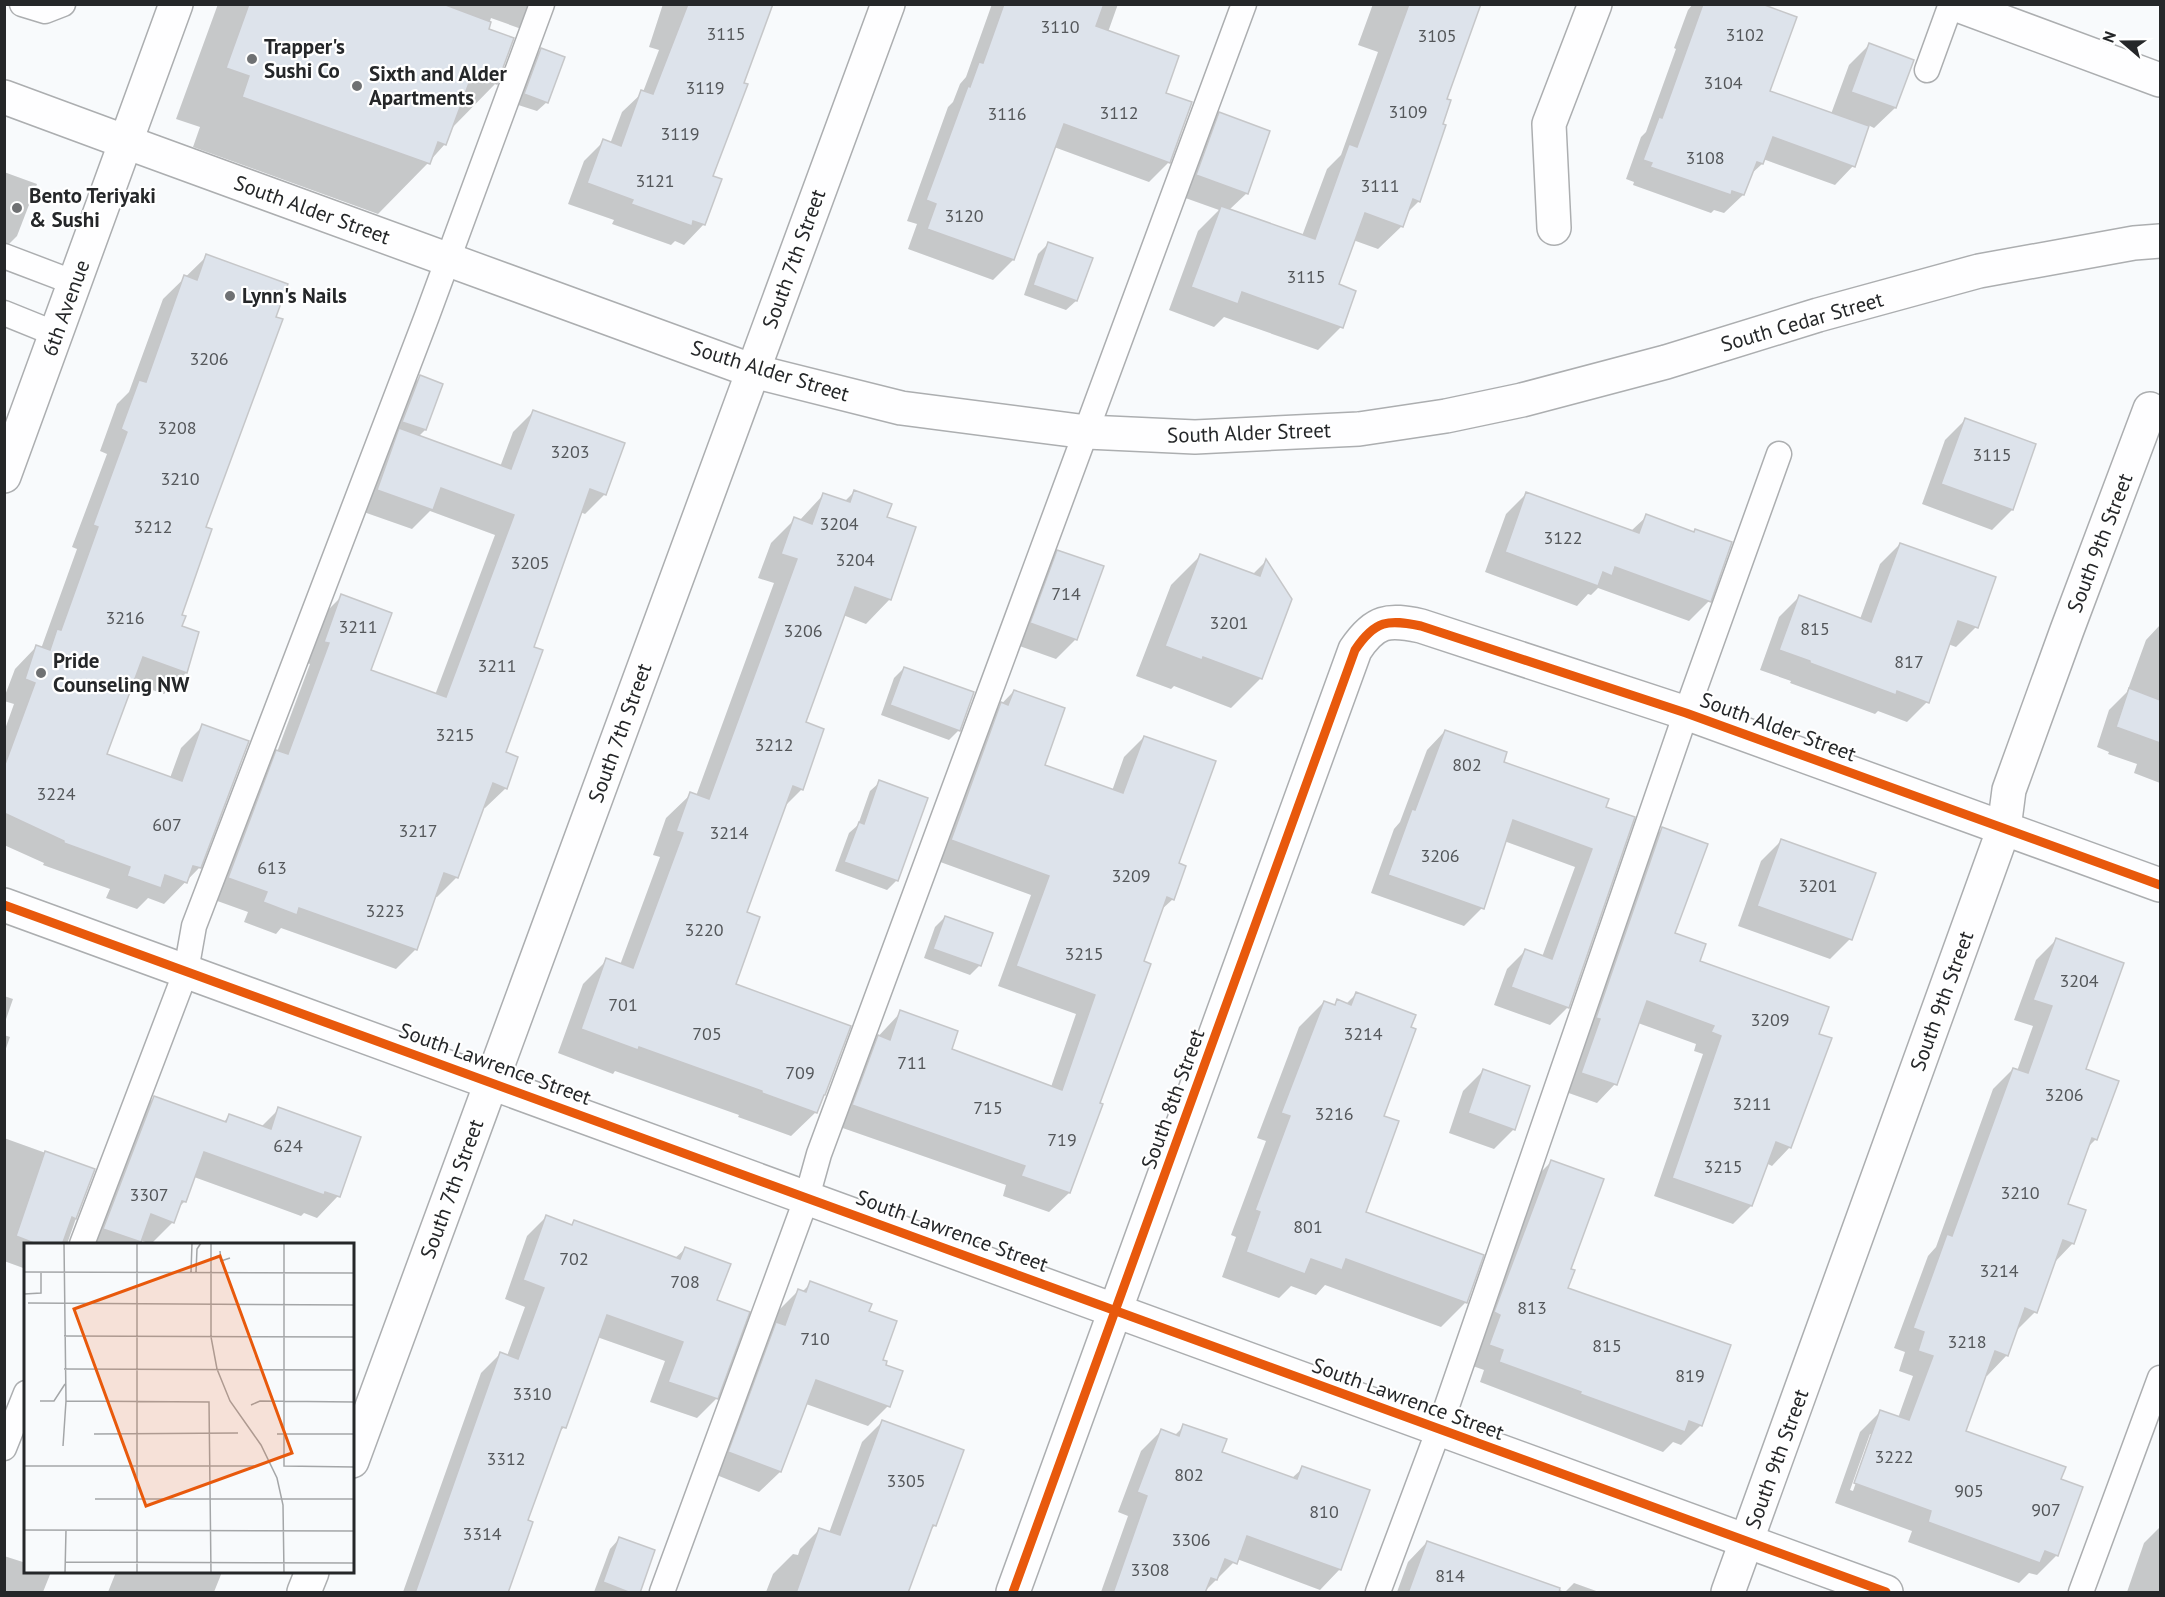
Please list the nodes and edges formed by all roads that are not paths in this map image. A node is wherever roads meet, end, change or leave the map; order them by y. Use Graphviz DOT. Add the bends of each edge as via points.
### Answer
graph roads {
  1 [pos="22,4"];
  2 [pos="63,4"];
  3 [pos="176,4"];
  4 [pos="542,4"];
  5 [pos="888,4"];
  6 [pos="1244,4"];
  7 [pos="1595,4"];
  8 [pos="1953,4"];
  9 [pos="1927,70"];
  10 [pos="2160,80"];
  11 [pos="4,98"];
  12 [pos="126,142"];
  13 [pos="1554,228"];
  14 [pos="2160,240"];
  15 [pos="4,256"];
  16 [pos="448,259"];
  17 [pos="75,283"];
  18 [pos="4,313"];
  19 [pos="56,334"];
  20 [pos="753,371"];
  21 [pos="2150,409"];
  22 [pos="1446,416"];
  23 [pos="1087,432"];
  24 [pos="1779,454"];
  25 [pos="4,476"];
  26 [pos="1378,625"];
  27 [pos="1686,713"];
  28 [pos="2004,828"];
  29 [pos="2160,885"];
  30 [pos="4,905"];
  31 [pos="186,971"];
  32 [pos="491,1082"];
  33 [pos="807,1197"];
  34 [pos="83,1243"];
  35 [pos="1116,1311"];
  36 [pos="2160,1378"];
  37 [pos="24,1398"];
  38 [pos="1439,1429"];
  39 [pos="4,1448"];
  40 [pos="354,1456"];
  41 [pos="1747,1542"];
  42 [pos="312,1573"];
  43 [pos="304,1593"];
  44 [pos="662,1593"];
  45 [pos="1013,1593"];
  46 [pos="1378,1593"];
  47 [pos="1728,1593"];
  48 [pos="1886,1593"];
  49 [pos="2081,1593"];
  1 -- 2 [label="lane" via="45,11"];
  3 -- 12 [label="street, 6th Avenue"];
  4 -- 16 [label="lane"];
  5 -- 20 [label="street, South 7th Street"];
  6 -- 23 [label="lane"];
  7 -- 13 [label="street" via="1549,124"];
  8 -- 9 [label="lane"];
  8 -- 10 [label="street"];
  11 -- 12 [label="street, South Alder Street"];
  12 -- 16 [label="street, South Alder Street"];
  12 -- 17 [label="street, 6th Avenue"];
  14 -- 22 [label="street, South Cedar Street" via="1979,272 1818,315 1666,362"];
  15 -- 17 [label="lane"];
  16 -- 20 [label="street, South Alder Street"];
  16 -- 31 [label="lane" via="194,926"];
  17 -- 19 [label="street, 6th Avenue"];
  18 -- 19 [label="lane"];
  19 -- 25 [label="street, 6th Avenue"];
  20 -- 23 [label="street, South Alder Street" via="901,408"];
  20 -- 32 [label="street, South 7th Street"];
  21 -- 28 [label="street, South 9th Street" via="2009,790"];
  22 -- 23 [label="street, South Alder Street" via="1359,429 1195,437"];
  23 -- 33 [label="lane" via="819,1154"];
  24 -- 27 [label="lane"];
  26 -- 27 [label="street, South Alder Street" via="1398,621 1421,626"];
  26 -- 35 [label="street, South 8th Street" via="1355,650"];
  27 -- 28 [label="street, South Alder Street"];
  27 -- 38 [label="lane"];
  28 -- 29 [label="street, South Alder Street"];
  28 -- 41 [label="street, South 9th Street"];
  30 -- 31 [label="street, South Lawrence Street"];
  31 -- 32 [label="street, South Lawrence Street"];
  31 -- 34 [label="lane"];
  32 -- 33 [label="street, South Lawrence Street"];
  32 -- 40 [label="street, South 7th Street"];
  33 -- 35 [label="street, South Lawrence Street"];
  33 -- 44 [label="lane"];
  35 -- 38 [label="street, South Lawrence Street"];
  35 -- 45 [label="street, South 8th Street"];
  36 -- 49 [label="lane"];
  37 -- 39 [label="lane"];
  38 -- 41 [label="street, South Lawrence Street"];
  38 -- 46 [label="lane"];
  41 -- 47 [label="street, South 9th Street"];
  41 -- 48 [label="street, South Lawrence Street"];
  42 -- 43 [label="street"];
}
